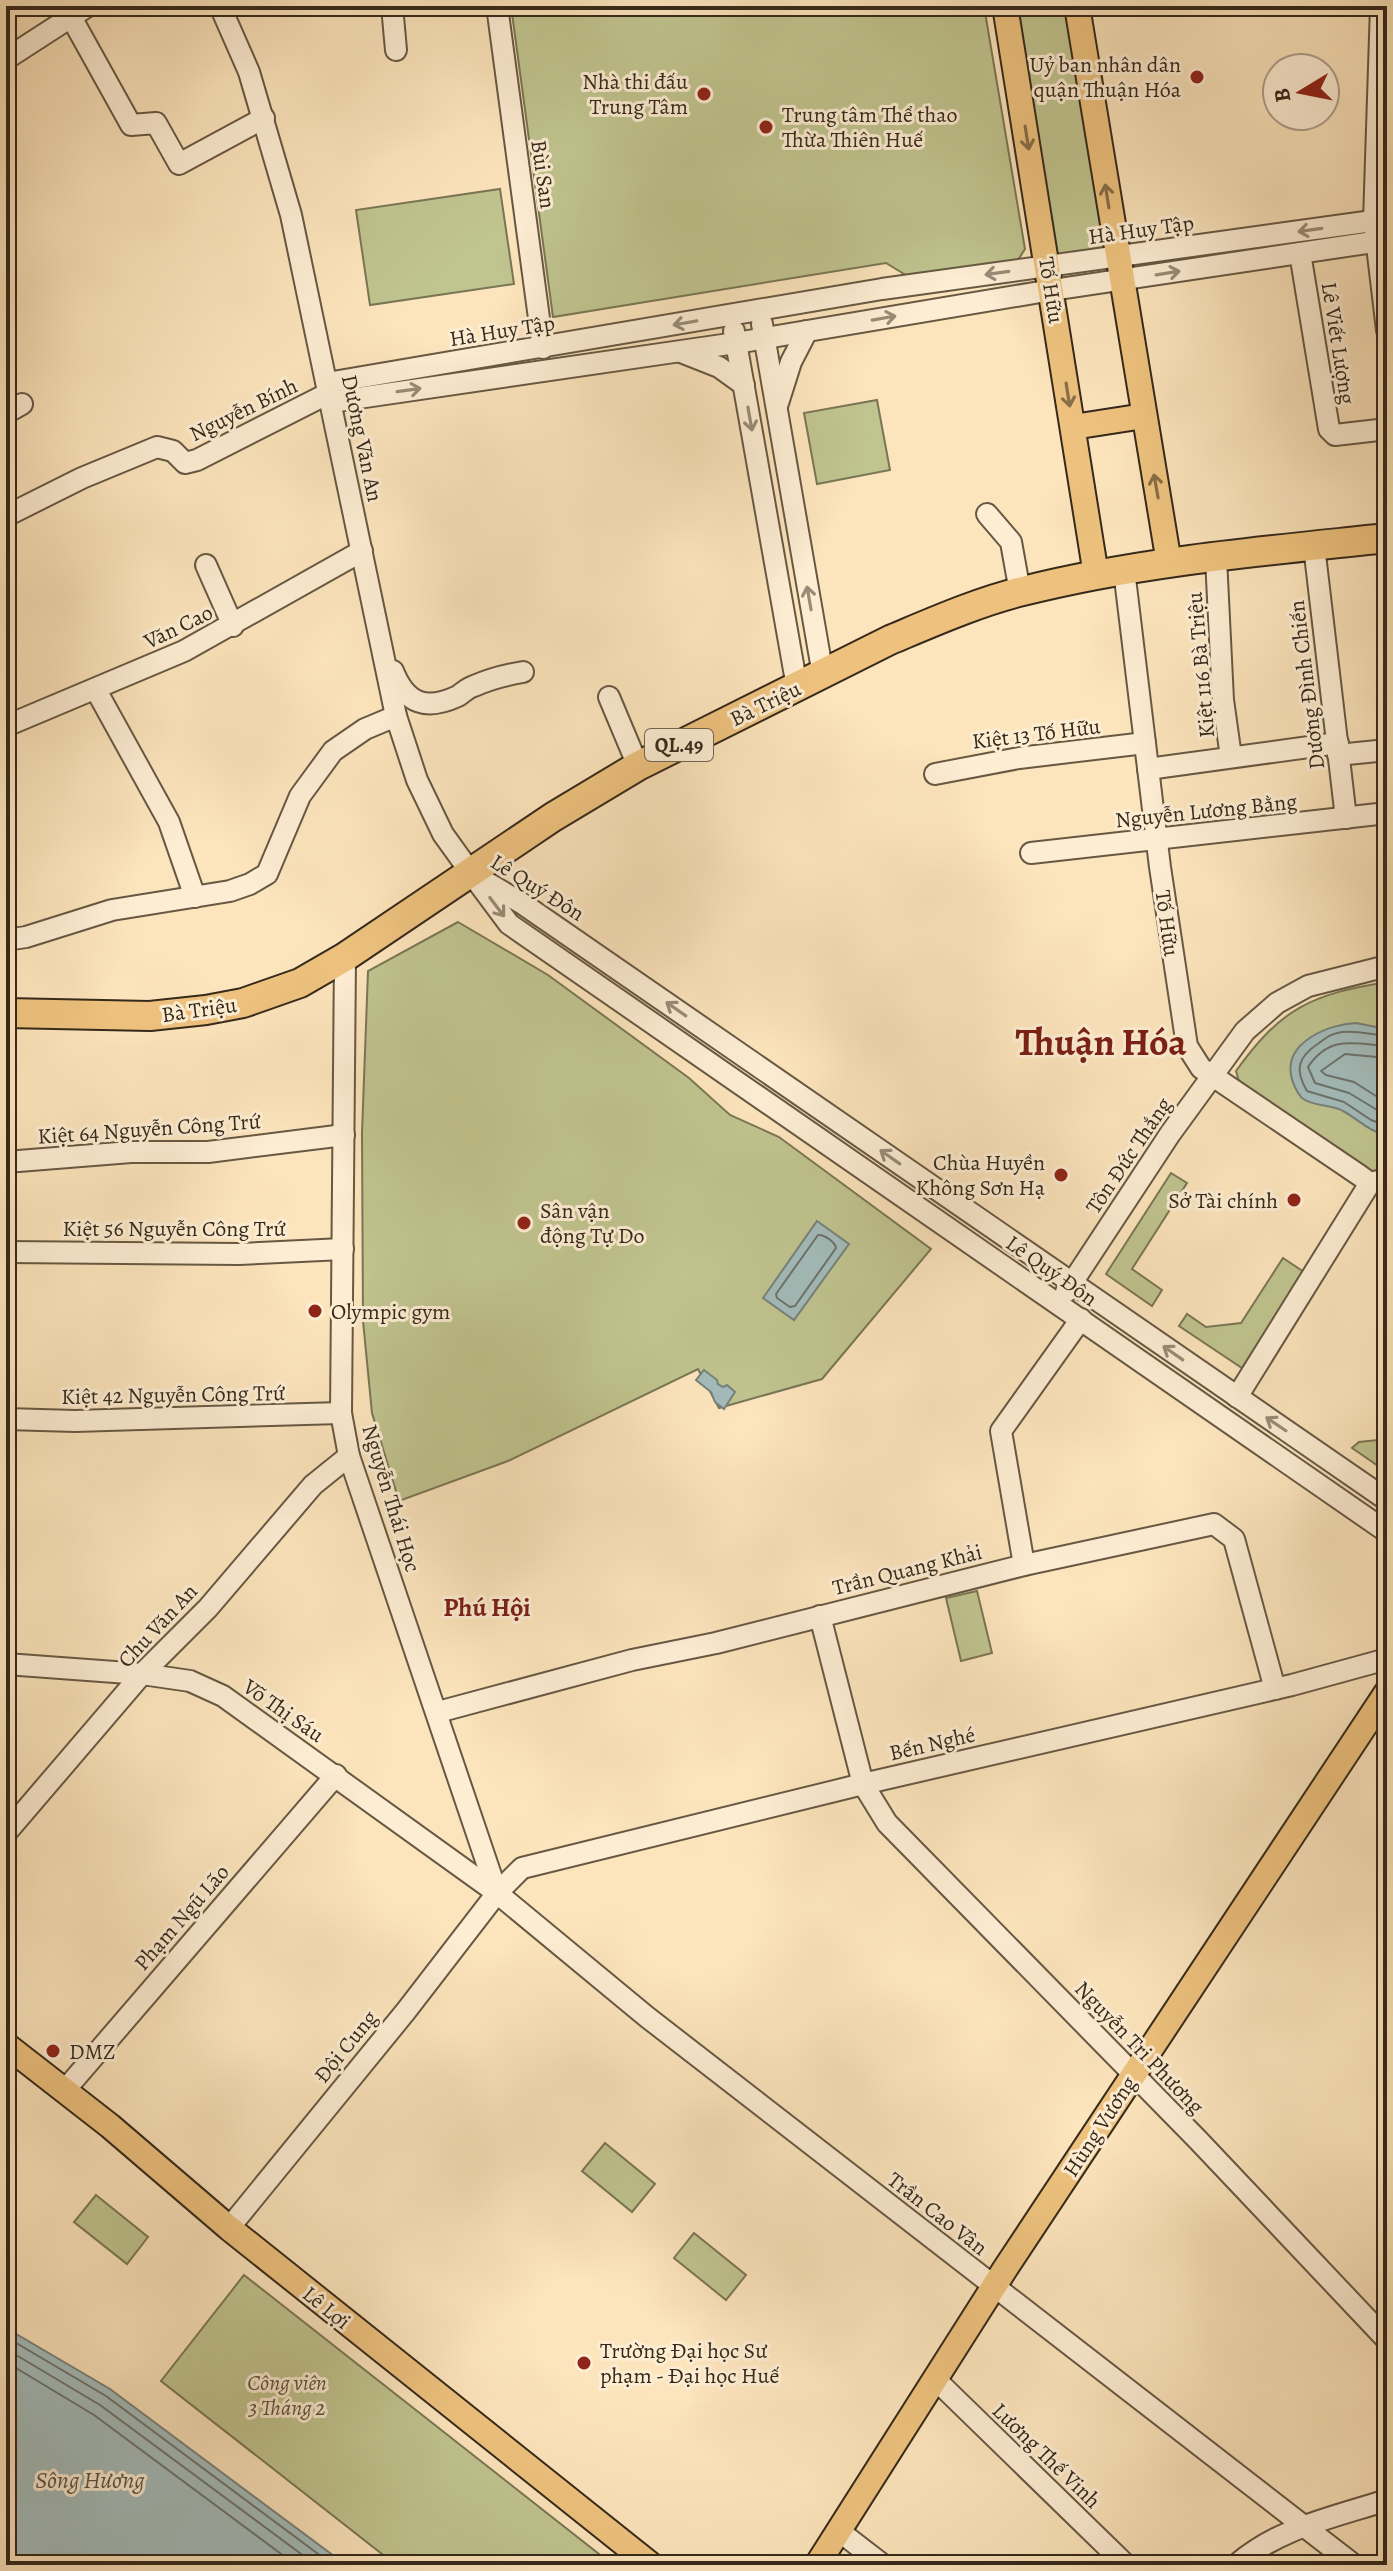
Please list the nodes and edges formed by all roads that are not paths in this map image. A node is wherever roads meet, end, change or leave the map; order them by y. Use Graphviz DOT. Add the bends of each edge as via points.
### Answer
graph roads {
  1 [pos="220,6"];
  2 [pos="392,6"];
  3 [pos="497,6"];
  4 [pos="1005,6"];
  5 [pos="1077,6"];
  6 [pos="1381,6"];
  7 [pos="80,11"];
  8 [pos="396,50"];
  9 [pos="6,59"];
  10 [pos="264,118"];
  11 [pos="1381,230"];
  12 [pos="1300,253"];
  13 [pos="1119,268"];
  14 [pos="1050,278"];
  15 [pos="760,310"];
  16 [pos="731,315"];
  17 [pos="1387,330"];
  18 [pos="807,331"];
  19 [pos="606,337"];
  20 [pos="764,338"];
  21 [pos="736,343"];
  22 [pos="543,348"];
  23 [pos="677,351"];
  24 [pos="607,361"];
  25 [pos="464,372"];
  26 [pos="744,385"];
  27 [pos="329,393"];
  28 [pos="776,411"];
  29 [pos="1144,416"];
  30 [pos="1073,427"];
  31 [pos="1387,429"];
  32 [pos="987,514"];
  33 [pos="6,516"];
  34 [pos="1387,538"];
  35 [pos="1314,546"];
  36 [pos="362,551"];
  37 [pos="1216,558"];
  38 [pos="1169,563"];
  39 [pos="206,565"];
  40 [pos="1124,570"];
  41 [pos="1096,575"];
  42 [pos="1020,592"];
  43 [pos="233,626"];
  44 [pos="382,650"];
  45 [pos="523,672"];
  46 [pos="823,675"];
  47 [pos="797,687"];
  48 [pos="96,690"];
  49 [pos="609,697"];
  50 [pos="396,716"];
  51 [pos="6,726"];
  52 [pos="1145,743"];
  53 [pos="1338,749"];
  54 [pos="1387,750"];
  55 [pos="1231,757"];
  56 [pos="638,766"];
  57 [pos="1148,769"];
  58 [pos="935,774"];
  59 [pos="1387,813"];
  60 [pos="1346,818"];
  61 [pos="1157,840"];
  62 [pos="1031,853"];
  63 [pos="471,873"];
  64 [pos="195,897"];
  65 [pos="6,940"];
  66 [pos="345,957"];
  67 [pos="1387,966"];
  68 [pos="6,1013"];
  69 [pos="758,1066"];
  70 [pos="1211,1076"];
  71 [pos="743,1087"];
  72 [pos="344,1135"];
  73 [pos="6,1162"];
  74 [pos="1379,1181"];
  75 [pos="343,1249"];
  76 [pos="6,1252"];
  77 [pos="1072,1282"];
  78 [pos="1058,1304"];
  79 [pos="1081,1319"];
  80 [pos="1237,1397"];
  81 [pos="341,1413"];
  82 [pos="6,1419"];
  83 [pos="349,1456"];
  84 [pos="1324,1456"];
  85 [pos="1308,1478"];
  86 [pos="1387,1500"];
  87 [pos="1387,1532"];
  88 [pos="1024,1565"];
  89 [pos="820,1616"];
  90 [pos="1387,1659"];
  91 [pos="6,1664"];
  92 [pos="142,1674"];
  93 [pos="1275,1689"];
  94 [pos="1387,1692"];
  95 [pos="438,1712"];
  96 [pos="336,1775"];
  97 [pos="863,1784"];
  98 [pos="6,1833"];
  99 [pos="497,1893"];
  100 [pos="6,2045"];
  101 [pos="1133,2075"];
  102 [pos="65,2090"];
  103 [pos="229,2228"];
  104 [pos="993,2287"];
  105 [pos="1387,2340"];
  106 [pos="935,2379"];
  107 [pos="1387,2500"];
  108 [pos="1304,2527"];
  109 [pos="839,2531"];
  110 [pos="651,2565"];
  111 [pos="817,2565"];
  112 [pos="883,2565"];
  113 [pos="1126,2565"];
  114 [pos="1236,2565"];
  115 [pos="1354,2565"];
  1 -- 10 [label="street, Dương Văn An"];
  2 -- 8 [label="street"];
  3 -- 22 [label="street, Bùi San"];
  4 -- 14 [label="main road, Tố Hữu, one-way"];
  13 -- 5 [label="main road, one-way"];
  6 -- 11 [label="street"];
  7 -- 9 [label="street"];
  7 -- 10 [label="street" via="131,125 156,123 179,164"];
  10 -- 27 [label="street, Dương Văn An"];
  11 -- 12 [label="street, Hà Huy Tập"];
  11 -- 13 [label="street, Hà Huy Tập, one-way"];
  11 -- 17 [label="street"];
  13 -- 12 [label="street, Hà Huy Tập, one-way"];
  12 -- 31 [label="street, Lê Viết Lượng" via="1329,429 1335,435"];
  13 -- 14 [label="street, Hà Huy Tập"];
  13 -- 29 [label="main road"];
  14 -- 15 [label="street, Hà Huy Tập, one-way"];
  18 -- 14 [label="street, Hà Huy Tập, one-way"];
  14 -- 30 [label="main road, Tố Hữu, one-way"];
  15 -- 16 [label="street, Hà Huy Tập"];
  15 -- 20 [label="street"];
  16 -- 19 [label="street, Hà Huy Tập, one-way"];
  16 -- 21 [label="street"];
  18 -- 20 [label="street, Hà Huy Tập"];
  18 -- 28 [label="street"];
  19 -- 22 [label="street, Hà Huy Tập"];
  19 -- 24 [label="street"];
  20 -- 21 [label="street, Hà Huy Tập"];
  20 -- 28 [label="street"];
  21 -- 23 [label="street, Hà Huy Tập"];
  21 -- 26 [label="street"];
  22 -- 25 [label="street, Hà Huy Tập"];
  23 -- 24 [label="street, Hà Huy Tập"];
  23 -- 26 [label="street, Hà Huy Tập" via="719,367"];
  24 -- 25 [label="street, Hà Huy Tập"];
  25 -- 27 [label="street, Hà Huy Tập"];
  26 -- 47 [label="street, one-way"];
  27 -- 33 [label="street, Nguyễn Bính" via="197,460 185,463 173,451 157,447"];
  27 -- 36 [label="street, Dương Văn An"];
  46 -- 28 [label="street, one-way"];
  29 -- 30 [label="main road"];
  38 -- 29 [label="main road, one-way"];
  30 -- 41 [label="main road, Tố Hữu"];
  32 -- 42 [label="street" via="1011,542"];
  34 -- 35 [label="highway, Bà Triệu / QL.49"];
  35 -- 37 [label="highway, Bà Triệu / QL.49"];
  35 -- 53 [label="street, Dương Đình Chiến"];
  36 -- 43 [label="street, Văn Cao"];
  36 -- 44 [label="street, Dương Văn An"];
  37 -- 38 [label="highway, Bà Triệu / QL.49"];
  37 -- 55 [label="street, Kiệt 116 Bà Triệu"];
  38 -- 40 [label="highway, Bà Triệu / QL.49"];
  39 -- 43 [label="street"];
  40 -- 41 [label="highway, Bà Triệu / QL.49"];
  40 -- 52 [label="street, Tố Hữu"];
  41 -- 42 [label="highway, Bà Triệu / QL.49"];
  42 -- 46 [label="highway, Bà Triệu / QL.49" via="927,624"];
  43 -- 48 [label="street, Văn Cao"];
  44 -- 45 [label="street" via="399,687 408,697 431,705 497,677"];
  44 -- 50 [label="street, Dương Văn An"];
  46 -- 47 [label="highway, Bà Triệu / QL.49"];
  47 -- 56 [label="highway, Bà Triệu / QL.49"];
  48 -- 51 [label="street, Văn Cao"];
  48 -- 64 [label="street" via="169,822"];
  49 -- 56 [label="street"];
  50 -- 63 [label="street, Dương Văn An" via="417,780 443,834"];
  50 -- 64 [label="street" via="333,751 300,796 267,874 230,891"];
  52 -- 57 [label="street, Tố Hữu"];
  52 -- 58 [label="street, Kiệt 13 Tố Hữu"];
  53 -- 54 [label="street, Kiệt 116 Bà Triệu"];
  53 -- 55 [label="street, Kiệt 116 Bà Triệu"];
  53 -- 60 [label="street, Dương Đình Chiến"];
  55 -- 57 [label="street"];
  56 -- 63 [label="highway, Bà Triệu / QL.49"];
  57 -- 61 [label="street, Tố Hữu"];
  59 -- 60 [label="street, Nguyễn Lương Bằng"];
  60 -- 61 [label="street, Nguyễn Lương Bằng"];
  61 -- 62 [label="street, Nguyễn Lương Bằng"];
  61 -- 70 [label="street, Tố Hữu" via="1187,1046"];
  63 -- 66 [label="highway, Bà Triệu / QL.49"];
  69 -- 63 [label="street, Lê Quý Đôn, one-way"];
  63 -- 71 [label="street, Lê Quý Đôn, one-way" via="509,924"];
  64 -- 65 [label="street" via="112,910"];
  66 -- 68 [label="highway, Bà Triệu / QL.49" via="300,983 206,1010 150,1016"];
  66 -- 72 [label="street, Nguyễn Thái Học"];
  67 -- 70 [label="street, Tôn Đức Thắng" via="1308,986 1277,1003 1245,1031"];
  69 -- 71 [label="street"];
  77 -- 69 [label="street, Lê Quý Đôn, one-way"];
  70 -- 74 [label="street, Tố Hữu"];
  70 -- 77 [label="street, Tôn Đức Thắng"];
  71 -- 78 [label="street, Lê Quý Đôn"];
  72 -- 73 [label="street, Kiệt 64 Nguyễn Công Trứ" via="208,1152"];
  72 -- 75 [label="street, Nguyễn Thái Học"];
  74 -- 80 [label="street"];
  75 -- 76 [label="street, Kiệt 56 Nguyễn Công Trứ" via="239,1254"];
  75 -- 81 [label="street, Nguyễn Thái Học"];
  77 -- 78 [label="street, Tôn Đức Thắng"];
  80 -- 77 [label="street, Lê Quý Đôn, one-way"];
  78 -- 79 [label="street, Lê Quý Đôn"];
  79 -- 85 [label="street, Lê Quý Đôn"];
  79 -- 88 [label="street" via="1001,1431"];
  84 -- 80 [label="street, Lê Quý Đôn, one-way"];
  81 -- 82 [label="street, Kiệt 42 Nguyễn Công Trứ"];
  81 -- 83 [label="street, Nguyễn Thái Học"];
  83 -- 92 [label="street, Chu Văn An" via="313,1485 208,1608"];
  83 -- 95 [label="street, Nguyễn Thái Học"];
  84 -- 85 [label="street"];
  84 -- 86 [label="street, Lê Quý Đôn"];
  85 -- 87 [label="street, Lê Quý Đôn"];
  88 -- 89 [label="street, Trần Quang Khải"];
  88 -- 93 [label="street, Trần Quang Khải" via="1214,1524 1234,1539"];
  89 -- 95 [label="street, Trần Quang Khải"];
  89 -- 97 [label="street, Nguyễn Tri Phương"];
  90 -- 93 [label="street, Bến Nghé"];
  91 -- 92 [label="street, Võ Thị Sáu"];
  92 -- 96 [label="street, Võ Thị Sáu" via="190,1681 223,1696"];
  92 -- 98 [label="street, Chu Văn An"];
  93 -- 97 [label="street, Bến Nghé"];
  94 -- 101 [label="main road, Hùng Vương"];
  95 -- 99 [label="street, Nguyễn Thái Học"];
  96 -- 99 [label="street, Võ Thị Sáu"];
  96 -- 102 [label="street, Phạm Ngũ Lão"];
  97 -- 99 [label="street, Bến Nghé" via="522,1868"];
  97 -- 101 [label="street, Nguyễn Tri Phương" via="887,1823"];
  99 -- 103 [label="street, Đội Cung"];
  99 -- 104 [label="street, Trần Cao Vân"];
  100 -- 102 [label="main road, Lê Lợi"];
  101 -- 104 [label="main road, Hùng Vương"];
  101 -- 105 [label="street, Nguyễn Tri Phương"];
  102 -- 103 [label="main road, Lê Lợi"];
  103 -- 110 [label="main road, Lê Lợi"];
  104 -- 106 [label="main road, Hùng Vương"];
  104 -- 108 [label="street, Trần Cao Vân"];
  106 -- 109 [label="main road, Hùng Vương"];
  106 -- 113 [label="street, Lương Thế Vinh"];
  107 -- 108 [label="street"];
  108 -- 114 [label="street" via="1259,2546"];
  108 -- 115 [label="street, Trần Cao Vân"];
  109 -- 111 [label="main road, Hùng Vương"];
  109 -- 112 [label="street"];
}
